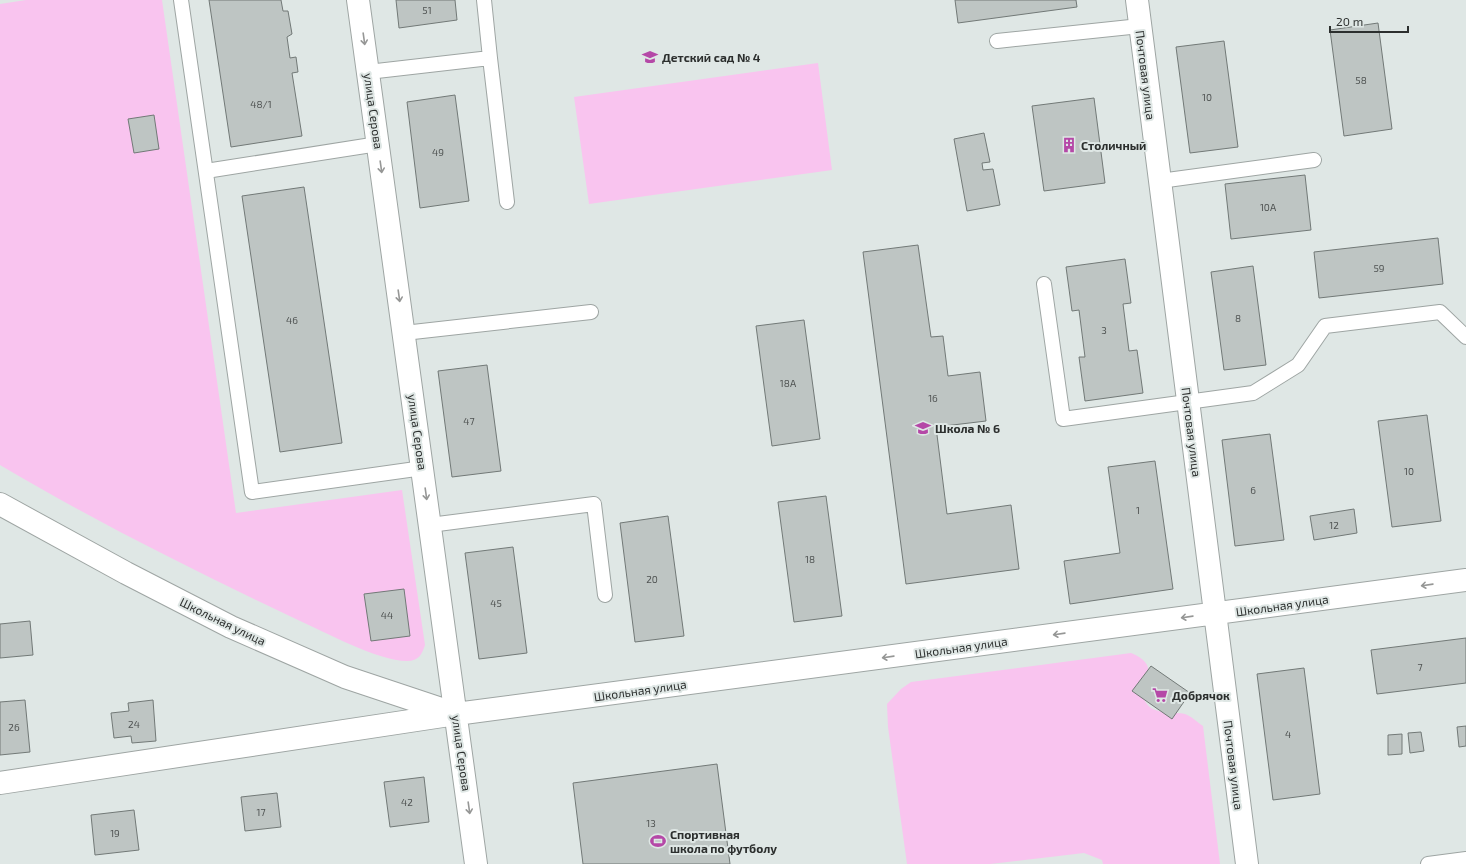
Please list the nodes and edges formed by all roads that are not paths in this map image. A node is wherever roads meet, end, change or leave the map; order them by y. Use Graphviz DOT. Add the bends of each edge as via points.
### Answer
graph roads {
  1 [pos="181,0"];
  2 [pos="358,0"];
  3 [pos="484,0"];
  4 [pos="1137,0"];
  5 [pos="1140,26"];
  6 [pos="997,41"];
  7 [pos="490,58"];
  8 [pos="368,72"];
  9 [pos="378,144"];
  10 [pos="1314,160"];
  11 [pos="206,171"];
  12 [pos="1160,181"];
  13 [pos="507,202"];
  14 [pos="1044,284"];
  15 [pos="591,312"];
  16 [pos="404,333"];
  17 [pos="1466,338"];
  18 [pos="1188,402"];
  19 [pos="423,468"];
  20 [pos="0,504"];
  21 [pos="430,525"];
  22 [pos="1466,580"];
  23 [pos="605,595"];
  24 [pos="1215,614"];
  25 [pos="456,714"];
  26 [pos="0,783"];
  27 [pos="1466,859"];
  28 [pos="476,864"];
  29 [pos="1247,864"];
  30 [pos="1428,864"];
  1 -- 11 [label="lane"];
  2 -- 8 [label="street, улица Серова, one-way"];
  3 -- 7 [label="lane"];
  4 -- 5 [label="street, Почтовая улица"];
  5 -- 6 [label="lane"];
  5 -- 12 [label="street, Почтовая улица"];
  7 -- 8 [label="lane"];
  7 -- 13 [label="lane"];
  8 -- 9 [label="street, улица Серова"];
  9 -- 11 [label="lane"];
  9 -- 16 [label="street, улица Серова, one-way"];
  10 -- 12 [label="lane"];
  11 -- 19 [label="lane" via="252,492"];
  12 -- 18 [label="street, Почтовая улица"];
  14 -- 18 [label="lane" via="1062,419"];
  15 -- 16 [label="lane"];
  16 -- 19 [label="street, улица Серова"];
  17 -- 18 [label="lane" via="1440,312 1325,326 1298,365 1253,393"];
  18 -- 24 [label="street, Почтовая улица"];
  19 -- 21 [label="street, улица Серова, one-way"];
  20 -- 25 [label="street, Школьная улица" via="231,627 345,677"];
  21 -- 23 [label="lane" via="594,504"];
  21 -- 25 [label="street, улица Серова"];
  22 -- 24 [label="street, Школьная улица, one-way"];
  24 -- 25 [label="street, Школьная улица, one-way"];
  24 -- 29 [label="street, Почтовая улица"];
  25 -- 26 [label="street, Школьная улица"];
  25 -- 28 [label="street, улица Серова, one-way"];
  27 -- 30 [label="lane"];
}
